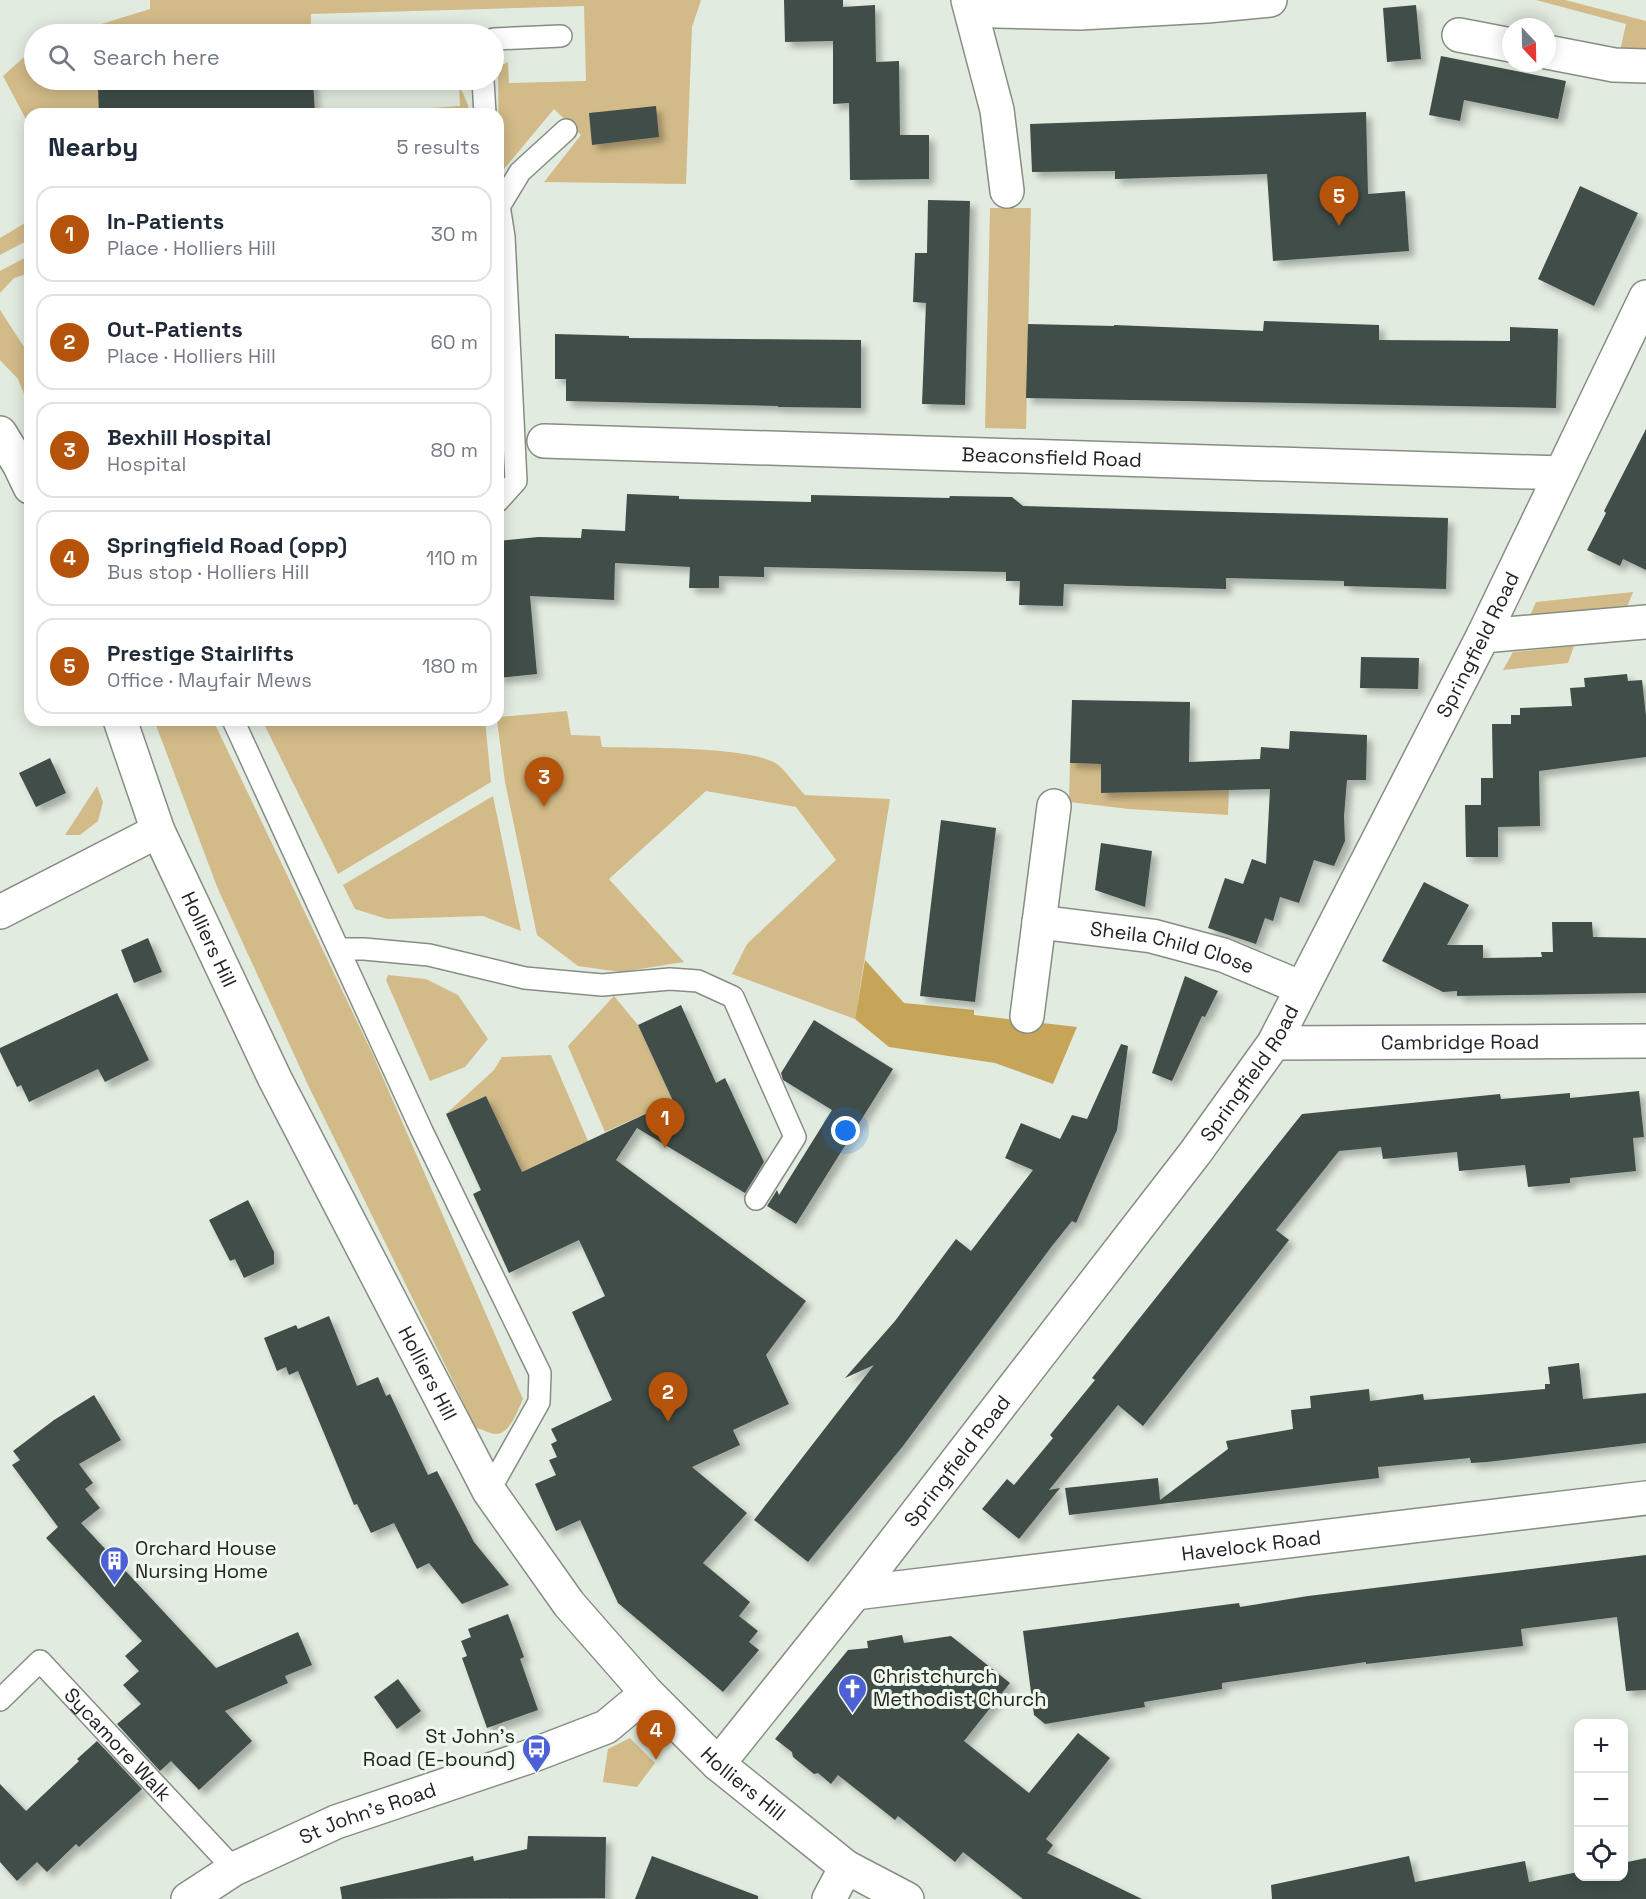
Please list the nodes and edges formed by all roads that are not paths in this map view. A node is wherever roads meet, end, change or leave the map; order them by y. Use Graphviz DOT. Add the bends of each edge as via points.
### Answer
graph roads {
  1 [pos="969,0"];
  2 [pos="1270,0"];
  3 [pos="1459,35"];
  4 [pos="561,36"];
  5 [pos="504,39"];
  6 [pos="1502,43"];
  7 [pos="1556,54"];
  8 [pos="1646,66"];
  9 [pos="484,90"];
  10 [pos="485,108"];
  11 [pos="566,130"];
  12 [pos="1007,191"];
  13 [pos="504,195"];
  14 [pos="504,237"];
  15 [pos="1646,297"];
  16 [pos="0,433"];
  17 [pos="544,441"];
  18 [pos="1561,473"];
  19 [pos="24,474"];
  20 [pos="504,494"];
  21 [pos="1646,622"];
  22 [pos="1483,636"];
  23 [pos="122,726"];
  24 [pos="236,726"];
  25 [pos="1054,806"];
  26 [pos="158,831"];
  27 [pos="0,912"];
  28 [pos="1039,922"];
  29 [pos="339,949"];
  30 [pos="1302,988"];
  31 [pos="1027,1016"];
  32 [pos="1646,1041"];
  33 [pos="1274,1043"];
  34 [pos="756,1198"];
  35 [pos="489,1491"];
  36 [pos="1646,1498"];
  37 [pos="855,1593"];
  38 [pos="647,1694"];
  39 [pos="0,1700"];
  40 [pos="718,1764"];
  41 [pos="846,1867"];
  42 [pos="234,1869"];
  43 [pos="188,1899"];
  44 [pos="829,1899"];
  45 [pos="907,1899"];
  1 -- 2 [label="street" via="996,11 1080,13"];
  1 -- 12 [label="street" via="997,110"];
  3 -- 6 [label="street"];
  4 -- 5 [label="lane"];
  7 -- 8 [label="street" via="1614,65"];
  9 -- 10 [label="lane"];
  11 -- 13 [label="lane" via="520,172"];
  14 -- 20 [label="lane" via="516,481"];
  15 -- 18 [label="street, Springfield Road"];
  16 -- 19 [label="street"];
  17 -- 18 [label="street, Beaconsfield Road"];
  18 -- 22 [label="street, Springfield Road"];
  21 -- 22 [label="street"];
  22 -- 30 [label="street, Springfield Road"];
  23 -- 26 [label="street, Holliers Hill"];
  24 -- 29 [label="lane"];
  25 -- 28 [label="street"];
  26 -- 27 [label="street"];
  26 -- 35 [label="street, Holliers Hill" via="275,1079"];
  28 -- 30 [label="street, Sheila Child Close" via="1152,936 1223,955"];
  28 -- 31 [label="street"];
  29 -- 34 [label="lane" via="429,955 525,978 602,985 670,979 698,981 733,997 795,1137"];
  29 -- 35 [label="lane" via="540,1373 539,1402"];
  30 -- 33 [label="street, Springfield Road"];
  32 -- 33 [label="street, Cambridge Road"];
  33 -- 37 [label="street, Springfield Road" via="1195,1153"];
  35 -- 38 [label="street, Holliers Hill" via="568,1604"];
  36 -- 37 [label="street, Havelock Road"];
  37 -- 40 [label="street, Springfield Road"];
  38 -- 40 [label="street, Holliers Hill"];
  38 -- 42 [label="street, St John's Road" via="606,1727 336,1822"];
  39 -- 42 [label="lane, Sycamore Walk" via="40,1661"];
  40 -- 41 [label="street, Holliers Hill"];
  41 -- 44 [label="street"];
  41 -- 45 [label="street, Holliers Hill"];
  42 -- 43 [label="street, St John's Road"];
}
